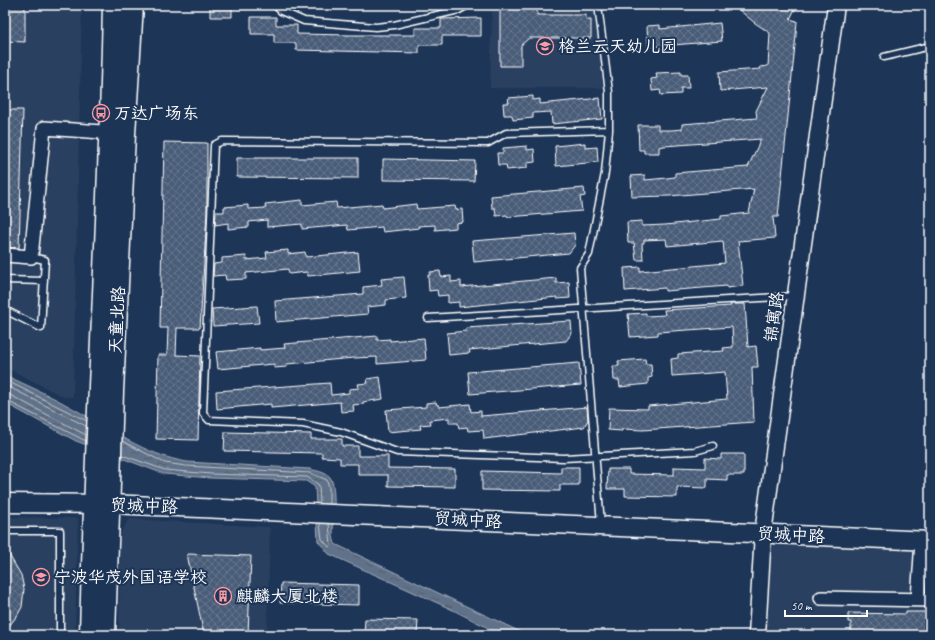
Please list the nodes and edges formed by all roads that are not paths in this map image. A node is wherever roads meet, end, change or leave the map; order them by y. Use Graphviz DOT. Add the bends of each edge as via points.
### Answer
graph roads {
  1 [pos="114,5"];
  2 [pos="133,5"];
  3 [pos="274,5"];
  4 [pos="468,5"];
  5 [pos="598,5"];
  6 [pos="836,5"];
  7 [pos="930,46"];
  8 [pos="884,57"];
  9 [pos="609,130"];
  10 [pos="118,133"];
  11 [pos="5,255"];
  12 [pos="31,257"];
  13 [pos="5,280"];
  14 [pos="44,281"];
  15 [pos="796,296"];
  16 [pos="583,309"];
  17 [pos="5,310"];
  18 [pos="428,318"];
  19 [pos="713,446"];
  20 [pos="596,456"];
  21 [pos="5,503"];
  22 [pos="102,504"];
  23 [pos="602,526"];
  24 [pos="5,531"];
  25 [pos="763,533"];
  26 [pos="926,541"];
  27 [pos="925,583"];
  28 [pos="821,598"];
  29 [pos="924,600"];
  30 [pos="60,635"];
  31 [pos="90,635"];
  32 [pos="105,635"];
  33 [pos="756,635"];
  1 -- 10 [label="main road"];
  2 -- 10 [label="main road, 天童北路"];
  3 -- 4 [label="lane" via="304,22 376,27 459,10"];
  5 -- 9 [label="lane" via="609,92"];
  6 -- 15 [label="street, 锦寓路"];
  7 -- 8 [label="lane"];
  9 -- 16 [label="lane" via="605,173 589,254 580,268"];
  9 -- 20 [label="lane" via="506,133 488,143 222,141 214,145 203,394 203,413 209,420 303,424 341,432 398,452 564,458"];
  10 -- 12 [label="street" via="44,128"];
  10 -- 22 [label="main road, 天童北路"];
  11 -- 12 [label="street"];
  12 -- 14 [label="lane" via="45,260"];
  13 -- 14 [label="lane"];
  14 -- 17 [label="lane" via="41,328"];
  15 -- 16 [label="lane"];
  15 -- 25 [label="street, 锦寓路"];
  16 -- 18 [label="lane"];
  16 -- 20 [label="lane"];
  19 -- 20 [label="lane" via="695,451"];
  20 -- 23 [label="lane"];
  21 -- 22 [label="main road, 贸城中路"];
  22 -- 23 [label="main road, 贸城中路"];
  22 -- 31 [label="main road"];
  22 -- 32 [label="main road, 天童北路"];
  23 -- 25 [label="main road, 贸城中路"];
  24 -- 30 [label="lane" via="60,531"];
  25 -- 26 [label="main road, 贸城中路"];
  25 -- 33 [label="street, 锦寓路"];
  26 -- 27 [label="street"];
  27 -- 29 [label="street"];
  28 -- 29 [label="street"];
}
